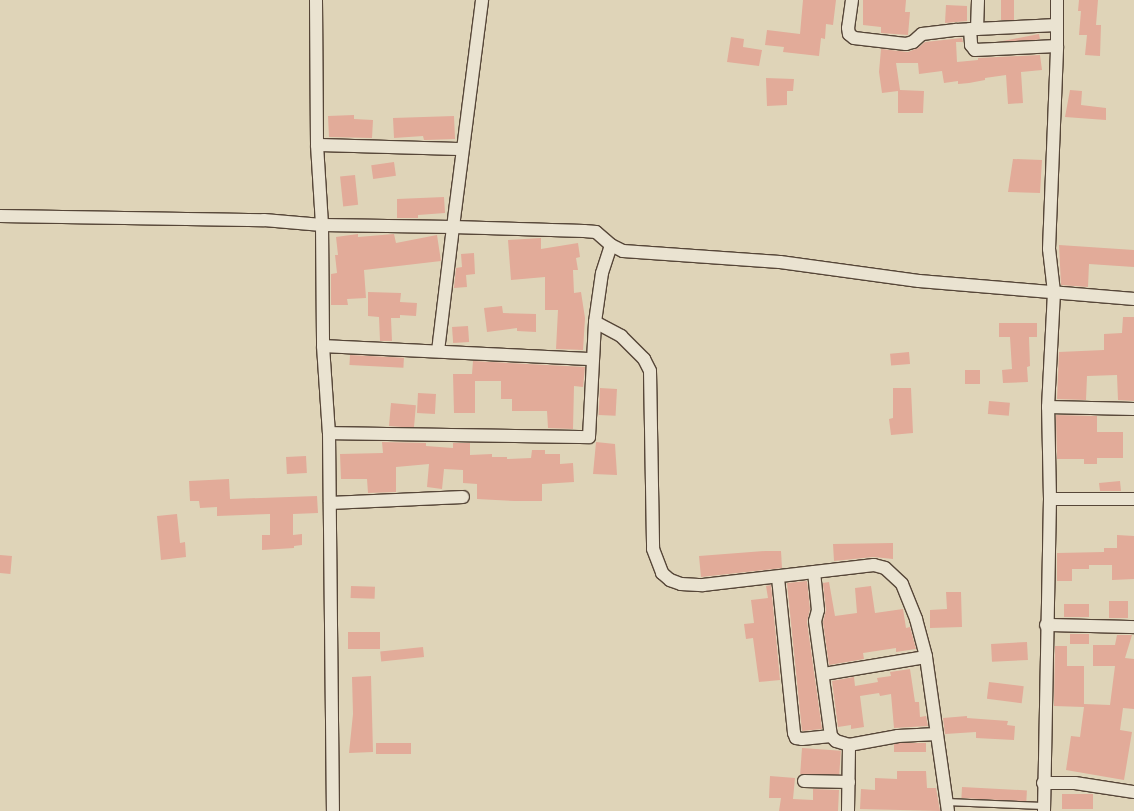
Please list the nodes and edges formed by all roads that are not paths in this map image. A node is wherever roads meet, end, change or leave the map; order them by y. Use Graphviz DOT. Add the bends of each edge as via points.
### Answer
graph roads {
  1 [pos="316,0"];
  2 [pos="482,0"];
  3 [pos="852,0"];
  4 [pos="978,0"];
  5 [pos="1057,0"];
  6 [pos="1057,24"];
  7 [pos="973,29"];
  8 [pos="1057,46"];
  9 [pos="317,145"];
  10 [pos="461,149"];
  11 [pos="0,216"];
  12 [pos="322,225"];
  13 [pos="453,227"];
  14 [pos="611,245"];
  15 [pos="1054,292"];
  16 [pos="1134,299"];
  17 [pos="595,322"];
  18 [pos="323,346"];
  19 [pos="438,351"];
  20 [pos="593,359"];
  21 [pos="1048,407"];
  22 [pos="1134,409"];
  23 [pos="329,433"];
  24 [pos="463,497"];
  25 [pos="1050,499"];
  26 [pos="1134,499"];
  27 [pos="330,503"];
  28 [pos="814,572"];
  29 [pos="778,578"];
  30 [pos="1046,625"];
  31 [pos="1134,627"];
  32 [pos="926,657"];
  33 [pos="824,674"];
  34 [pos="937,734"];
  35 [pos="830,736"];
  36 [pos="849,745"];
  37 [pos="804,781"];
  38 [pos="849,782"];
  39 [pos="1043,783"];
  40 [pos="1134,791"];
  41 [pos="947,806"];
  42 [pos="1044,808"];
  43 [pos="332,811"];
  44 [pos="848,811"];
  1 -- 9 [label="street"];
  2 -- 10 [label="street"];
  3 -- 7 [label="street" via="848,28 854,38 906,44 922,34"];
  4 -- 7 [label="street"];
  5 -- 6 [label="street"];
  6 -- 7 [label="street"];
  6 -- 8 [label="street"];
  7 -- 8 [label="street" via="971,45 975,50"];
  8 -- 15 [label="street" via="1049,249"];
  9 -- 10 [label="street"];
  9 -- 12 [label="street"];
  10 -- 13 [label="street"];
  11 -- 12 [label="street" via="264,220"];
  12 -- 13 [label="street"];
  12 -- 18 [label="street"];
  13 -- 14 [label="street" via="596,232"];
  13 -- 19 [label="street"];
  14 -- 15 [label="street" via="623,251 780,262 919,281"];
  14 -- 17 [label="street" via="602,273"];
  15 -- 16 [label="street"];
  15 -- 21 [label="street"];
  17 -- 20 [label="street"];
  17 -- 29 [label="street" via="622,336 644,359 650,371 653,549 662,573 681,584 703,585"];
  18 -- 19 [label="street"];
  18 -- 23 [label="street"];
  19 -- 20 [label="street"];
  20 -- 23 [label="street" via="589,437"];
  21 -- 22 [label="street"];
  21 -- 25 [label="street"];
  23 -- 27 [label="street"];
  24 -- 27 [label="street"];
  25 -- 26 [label="street"];
  25 -- 30 [label="street"];
  27 -- 43 [label="street"];
  28 -- 29 [label="street"];
  28 -- 32 [label="street" via="874,565 895,575 912,605"];
  28 -- 33 [label="street" via="818,610 815,622"];
  29 -- 35 [label="street" via="794,734 802,739"];
  30 -- 31 [label="street"];
  30 -- 39 [label="street"];
  32 -- 33 [label="street"];
  32 -- 34 [label="street"];
  33 -- 35 [label="street"];
  34 -- 36 [label="street" via="898,736"];
  34 -- 41 [label="street"];
  35 -- 36 [label="street"];
  36 -- 38 [label="street"];
  37 -- 38 [label="street"];
  38 -- 44 [label="street"];
  39 -- 40 [label="street" via="1074,783"];
  39 -- 42 [label="street"];
  41 -- 42 [label="lane"];
}
